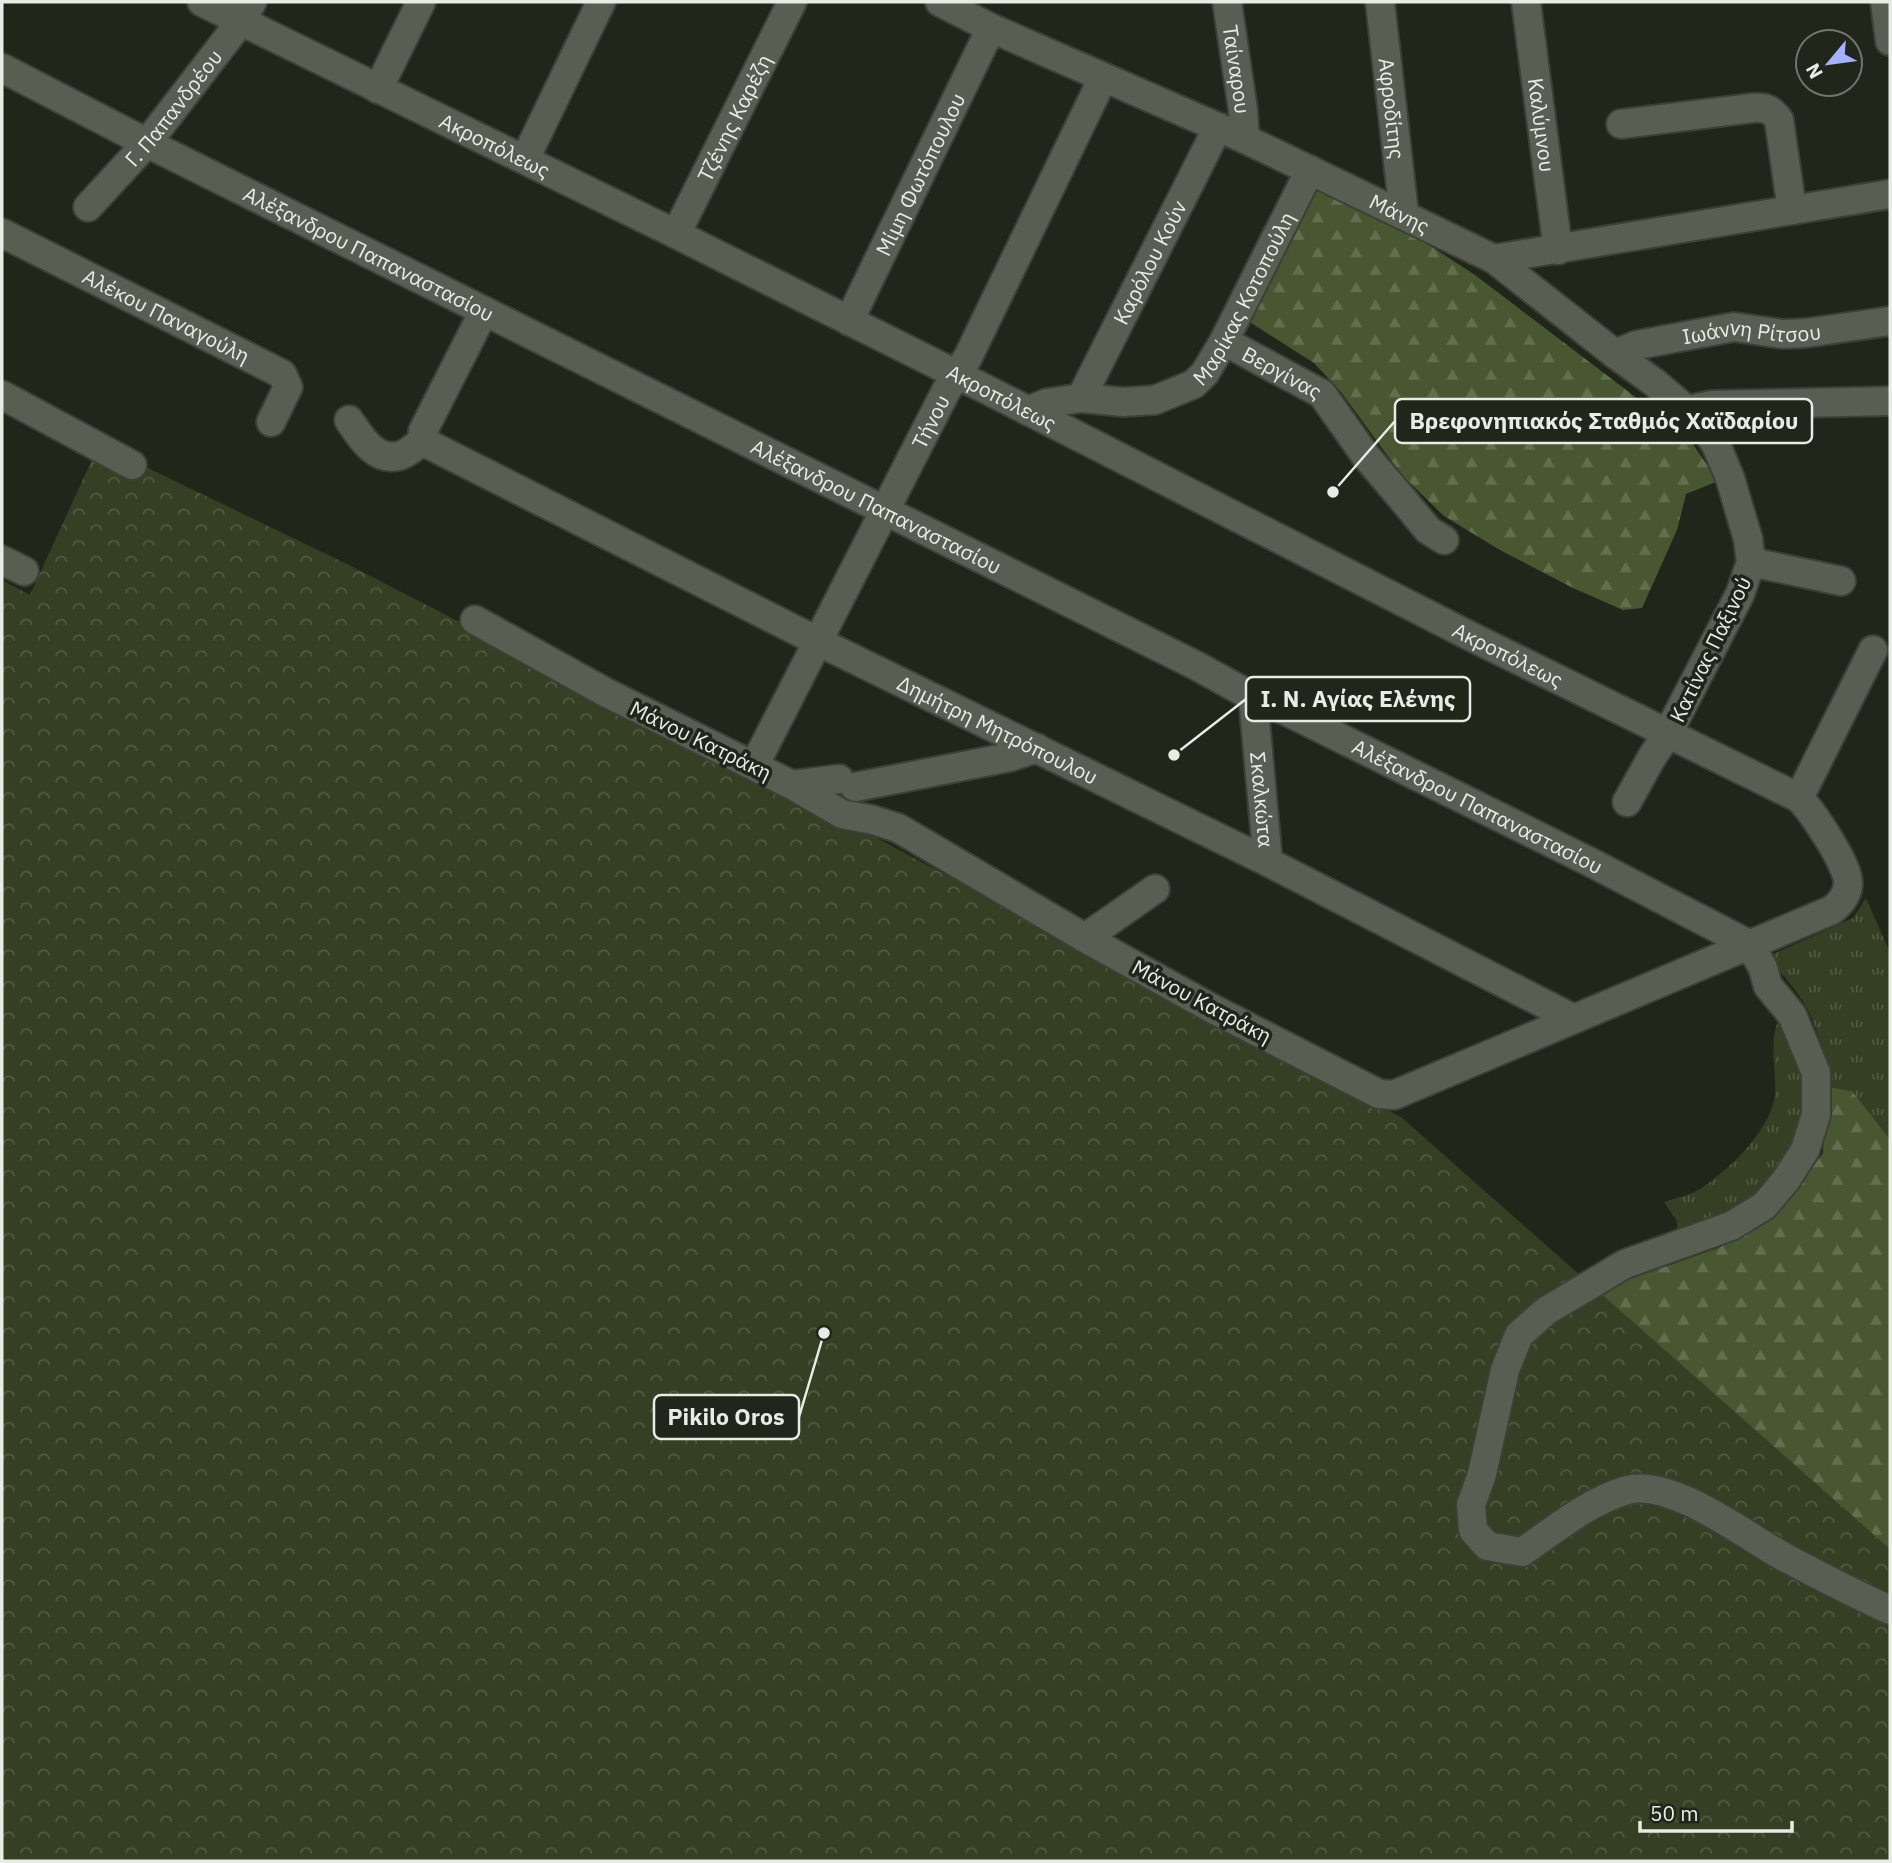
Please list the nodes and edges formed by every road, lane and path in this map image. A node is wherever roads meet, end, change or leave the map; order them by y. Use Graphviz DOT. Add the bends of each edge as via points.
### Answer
graph roads {
  1 [pos="202,2"];
  2 [pos="421,2"];
  3 [pos="601,2"];
  4 [pos="792,2"];
  5 [pos="940,2"];
  6 [pos="1227,2"];
  7 [pos="1380,2"];
  8 [pos="1527,2"];
  9 [pos="247,11"];
  10 [pos="991,28"];
  11 [pos="2,68"];
  12 [pos="1103,78"];
  13 [pos="378,89"];
  14 [pos="1620,124"];
  15 [pos="1218,127"];
  16 [pos="1245,139"];
  17 [pos="147,143"];
  18 [pos="525,159"];
  19 [pos="1310,170"];
  20 [pos="1890,194"];
  21 [pos="88,207"];
  22 [pos="1792,210"];
  23 [pos="1404,214"];
  24 [pos="2,233"];
  25 [pos="676,234"];
  26 [pos="1558,250"];
  27 [pos="1494,259"];
  28 [pos="484,311"];
  29 [pos="849,321"];
  30 [pos="1890,321"];
  31 [pos="1224,341"];
  32 [pos="1615,354"];
  33 [pos="958,375"];
  34 [pos="2,395"];
  35 [pos="1081,398"];
  36 [pos="1890,401"];
  37 [pos="1688,410"];
  38 [pos="1028,411"];
  39 [pos="349,420"];
  40 [pos="271,422"];
  41 [pos="422,441"];
  42 [pos="132,465"];
  43 [pos="886,511"];
  44 [pos="1444,540"];
  45 [pos="1751,562"];
  46 [pos="1841,581"];
  47 [pos="475,620"];
  48 [pos="819,642"];
  49 [pos="1873,650"];
  50 [pos="1253,697"];
  51 [pos="1667,735"];
  52 [pos="1037,748"];
  53 [pos="754,766"];
  54 [pos="793,785"];
  55 [pos="1799,798"];
  56 [pos="1627,802"];
  57 [pos="1268,862"];
  58 [pos="1155,889"];
  59 [pos="1085,938"];
  60 [pos="1750,945"];
  61 [pos="1572,1018"];
  62 [pos="1890,1610"];
  1 -- 9 [label="street, Ακροπόλεως"];
  2 -- 13 [label="street"];
  3 -- 18 [label="street"];
  4 -- 25 [label="street, Τζένης Καρέζη"];
  5 -- 10 [label="street, Μάνης"];
  6 -- 16 [label="street, Ταίναρου"];
  7 -- 23 [label="street, Αφροδίτης"];
  8 -- 26 [label="street, Καλύμνου"];
  9 -- 13 [label="street, Ακροπόλεως"];
  9 -- 17 [label="street, Γ. Παπανδρέου"];
  10 -- 12 [label="street, Μάνης"];
  10 -- 29 [label="street, Μίμη Φωτόπουλου"];
  11 -- 17 [label="street, Αλέξανδρου Παπαναστασίου"];
  12 -- 15 [label="street, Μάνης"];
  12 -- 33 [label="street, Τήνου"];
  13 -- 18 [label="street, Ακροπόλεως"];
  14 -- 22 [label="street" via="1752,108 1772,111 1779,120"];
  15 -- 16 [label="street, Μάνης"];
  15 -- 35 [label="street, Καρόλου Κούν"];
  16 -- 19 [label="street, Μάνης"];
  17 -- 21 [label="street, Γ. Παπανδρέου"];
  17 -- 28 [label="street, Αλέξανδρου Παπαναστασίου"];
  18 -- 25 [label="street, Ακροπόλεως"];
  19 -- 23 [label="street, Μάνης"];
  19 -- 31 [label="street, Μαρίκας Κοτοπούλη"];
  20 -- 22 [label="street"];
  22 -- 26 [label="street"];
  23 -- 27 [label="street, Μάνης"];
  24 -- 40 [label="street, Αλέκου Παναγούλη" via="282,374 288,387"];
  25 -- 29 [label="street, Ακροπόλεως"];
  26 -- 27 [label="street"];
  27 -- 32 [label="street, Κατίνας Παξινού"];
  28 -- 41 [label="street"];
  28 -- 43 [label="street, Αλέξανδρου Παπαναστασίου"];
  29 -- 33 [label="street, Ακροπόλεως"];
  30 -- 32 [label="street, Ιωάννη Ρίτσου" via="1783,334 1734,327 1637,345"];
  31 -- 35 [label="street, Μαρίκας Κοτοπούλη" via="1205,373 1177,392 1155,400"];
  31 -- 44 [label="street, Βεργίνας" via="1322,394 1428,530"];
  32 -- 37 [label="street, Κατίνας Παξινού"];
  33 -- 38 [label="street, Ακροπόλεως"];
  33 -- 43 [label="street, Τήνου"];
  34 -- 42 [label="street"];
  35 -- 38 [label="street, Μαρίκας Κοτοπούλη"];
  36 -- 37 [label="street" via="1712,405"];
  37 -- 45 [label="street, Κατίνας Παξινού" via="1717,447 1741,510"];
  38 -- 51 [label="street, Ακροπόλεως"];
  39 -- 41 [label="street" via="379,454 398,457"];
  41 -- 48 [label="street, Δημήτρη Μητρόπουλου"];
  43 -- 48 [label="street, Τήνου"];
  43 -- 50 [label="street, Αλέξανδρου Παπαναστασίου"];
  45 -- 46 [label="street"];
  45 -- 51 [label="street, Κατίνας Παξινού" via="1740,594"];
  47 -- 53 [label="street, Μάνου Κατράκη" via="605,692"];
  48 -- 52 [label="street, Δημήτρη Μητρόπουλου"];
  48 -- 53 [label="street, Τήνου"];
  49 -- 55 [label="street"];
  50 -- 57 [label="street, Σκαλκώτα"];
  50 -- 60 [label="street, Αλέξανδρου Παπαναστασίου"];
  51 -- 55 [label="street, Ακροπόλεως"];
  51 -- 56 [label="street, Κατίνας Παξινού"];
  52 -- 54 [label="street" via="1010,757 847,783"];
  52 -- 57 [label="street, Δημήτρη Μητρόπουλου"];
  53 -- 54 [label="street, Μάνου Κατράκη"];
  54 -- 59 [label="street, Μάνου Κατράκη" via="842,814 898,828"];
  55 -- 60 [label="street, Μάνου Κατράκη" via="1846,869 1847,892 1832,910"];
  57 -- 61 [label="street, Δημήτρη Μητρόπουλου"];
  58 -- 59 [label="street"];
  59 -- 61 [label="street, Μάνου Κατράκη" via="1379,1094 1394,1096"];
  60 -- 61 [label="street, Μάνου Κατράκη"];
  60 -- 62 [label="street" via="1768,986 1793,1015 1816,1073 1816,1115 1805,1150 1764,1206 1731,1226 1625,1264 1546,1311 1519,1335 1505,1370 1471,1505 1473,1530 1487,1546 1522,1552 1577,1514 1629,1490 1664,1493 1710,1512 1783,1557"];
}
